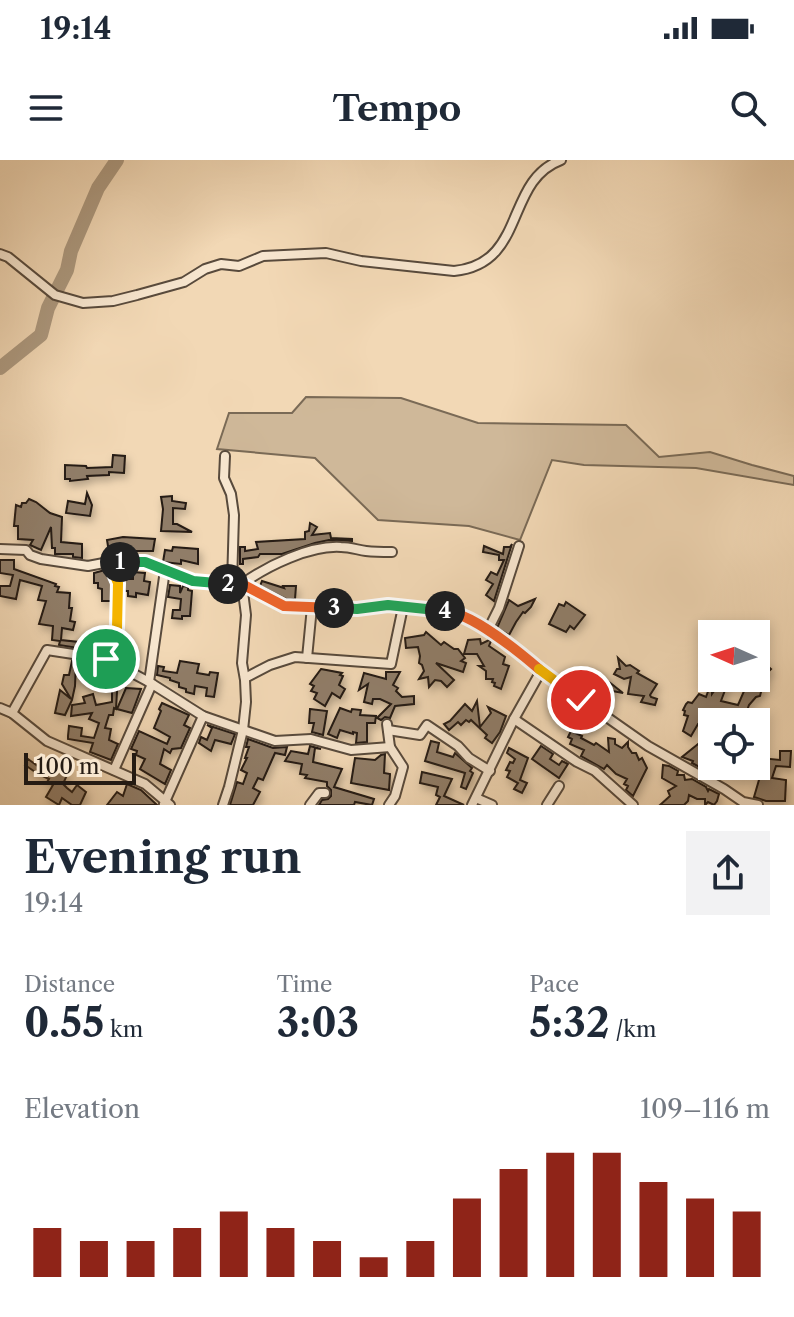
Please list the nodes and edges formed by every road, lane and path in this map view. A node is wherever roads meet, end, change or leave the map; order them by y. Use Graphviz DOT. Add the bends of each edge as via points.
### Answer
graph roads {
  1 [pos="561,160"];
  2 [pos="0,254"];
  3 [pos="225,456"];
  4 [pos="519,546"];
  5 [pos="0,549"];
  6 [pos="392,552"];
  7 [pos="109,562"];
  8 [pos="165,570"];
  9 [pos="237,584"];
  10 [pos="312,607"];
  11 [pos="403,607"];
  12 [pos="488,630"];
  13 [pos="307,658"];
  14 [pos="106,659"];
  15 [pos="541,671"];
  16 [pos="245,678"];
  17 [pos="150,683"];
  18 [pos="0,708"];
  19 [pos="12,713"];
  20 [pos="203,716"];
  21 [pos="514,719"];
  22 [pos="243,730"];
  23 [pos="390,747"];
  24 [pos="114,770"];
  25 [pos="490,771"];
  26 [pos="559,786"];
  27 [pos="325,793"];
  28 [pos="474,802"];
  29 [pos="166,804"];
  30 [pos="223,805"];
  31 [pos="310,805"];
  32 [pos="389,805"];
  33 [pos="492,805"];
  34 [pos="547,805"];
  35 [pos="633,805"];
  36 [pos="758,805"];
  1 -- 2 [label="street" via="550,164 526,192 506,239 492,256 467,270 326,253 263,256 239,266 221,264 184,282 137,295 83,303 55,295"];
  3 -- 9 [label="street"];
  4 -- 12 [label="street"];
  5 -- 7 [label="street" via="88,566"];
  6 -- 9 [label="street" via="318,550"];
  7 -- 8 [label="street" via="145,562"];
  7 -- 14 [label="street" via="118,583 117,628"];
  8 -- 9 [label="street" via="193,581"];
  8 -- 17 [label="street"];
  9 -- 10 [label="street" via="284,606"];
  9 -- 16 [label="street" via="246,615"];
  10 -- 11 [label="street"];
  10 -- 13 [label="street"];
  11 -- 12 [label="street" via="456,612"];
  11 -- 13 [label="street" via="391,664"];
  12 -- 15 [label="street"];
  13 -- 16 [label="street" via="270,665"];
  14 -- 17 [label="street"];
  14 -- 19 [label="street" via="47,650"];
  15 -- 21 [label="street"];
  15 -- 36 [label="street" via="648,746 743,802"];
  16 -- 22 [label="street"];
  17 -- 20 [label="street"];
  17 -- 24 [label="street"];
  18 -- 19 [label="street"];
  19 -- 24 [label="street" via="47,741"];
  20 -- 22 [label="street"];
  20 -- 29 [label="street"];
  21 -- 25 [label="street"];
  21 -- 35 [label="street" via="595,771"];
  22 -- 23 [label="street" via="275,741 311,739 351,750"];
  22 -- 30 [label="street"];
  23 -- 25 [label="street" via="388,727 420,735 427,725"];
  23 -- 32 [label="street" via="403,767"];
  24 -- 29 [label="street" via="145,784"];
  25 -- 28 [label="street"];
  26 -- 34 [label="street"];
  27 -- 31 [label="street"];
  28 -- 33 [label="street"];
}
